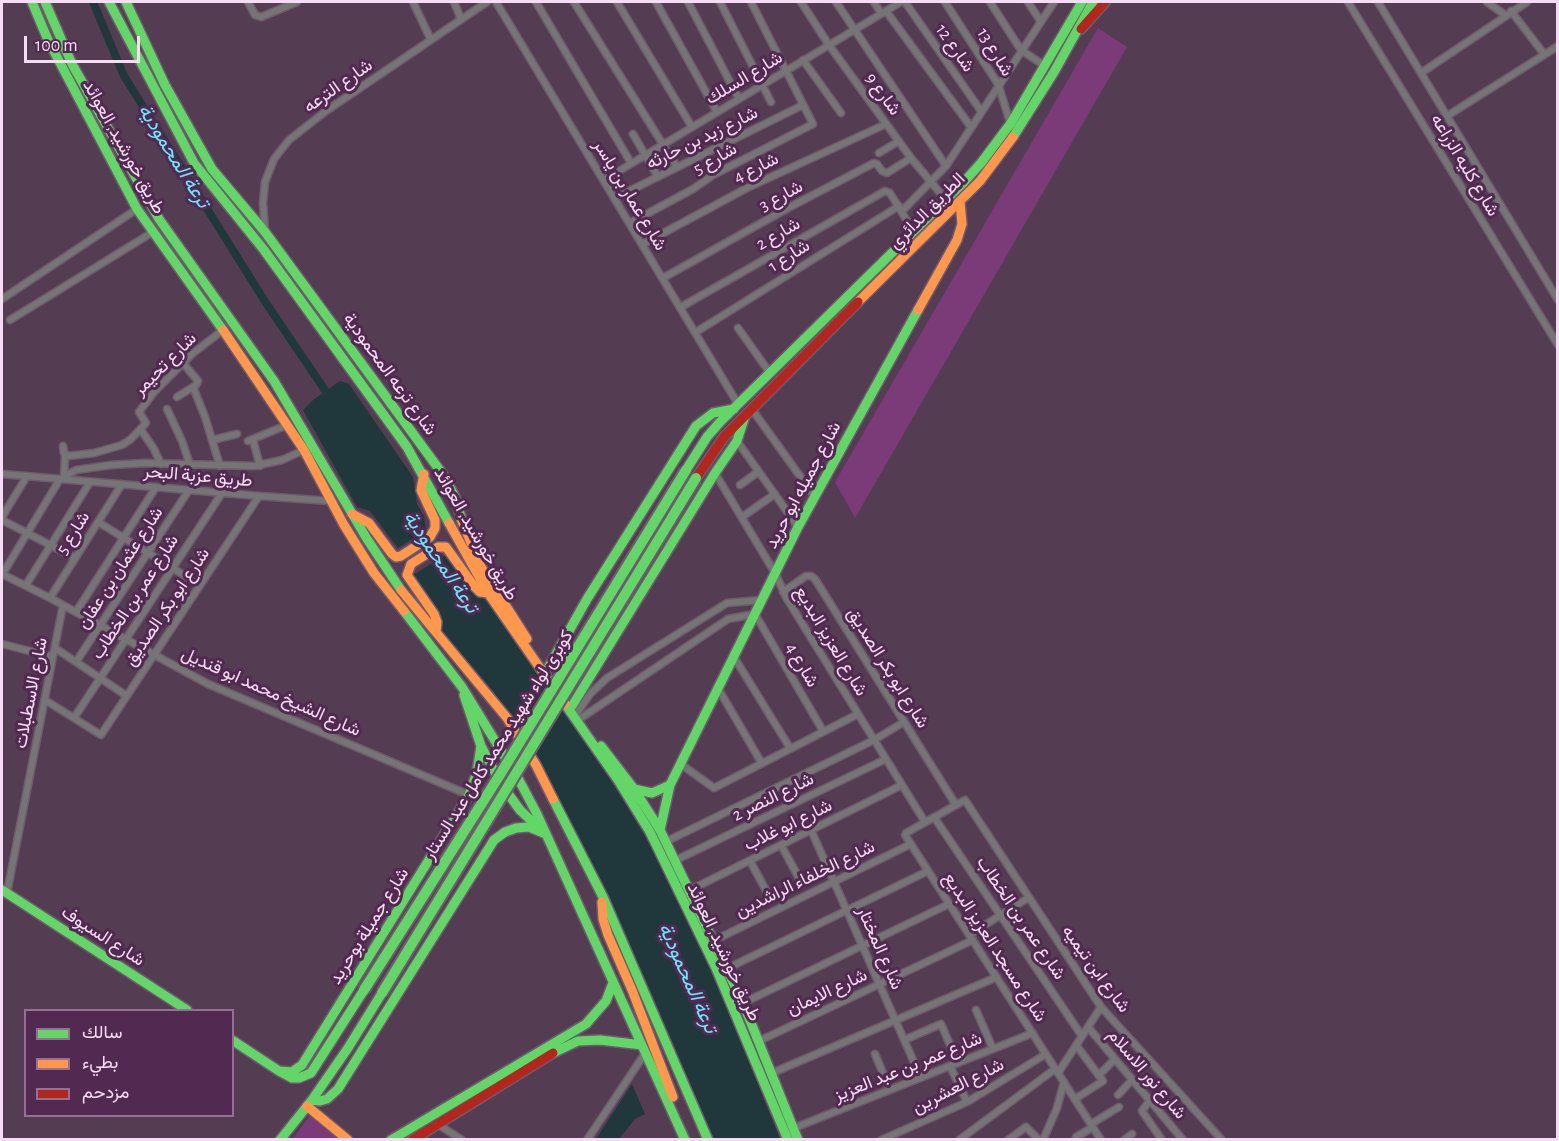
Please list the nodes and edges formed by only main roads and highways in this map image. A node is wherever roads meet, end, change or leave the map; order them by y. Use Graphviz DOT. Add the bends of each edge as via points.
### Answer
graph roads {
  1 [pos="32,2"];
  2 [pos="45,2"];
  3 [pos="109,2"];
  4 [pos="126,2"];
  5 [pos="1082,2"];
  6 [pos="1093,2"];
  7 [pos="1105,2"];
  8 [pos="1074,35"];
  9 [pos="960,202"];
  10 [pos="137,209"];
  11 [pos="159,219"];
  12 [pos="298,278"];
  13 [pos="308,311"];
  14 [pos="743,409"];
  15 [pos="424,474"];
  16 [pos="352,513"];
  17 [pos="488,593"];
  18 [pos="580,610"];
  19 [pos="436,632"];
  20 [pos="614,637"];
  21 [pos="547,670"];
  22 [pos="462,687"];
  23 [pos="577,712"];
  24 [pos="482,746"];
  25 [pos="670,785"];
  26 [pos="634,789"];
  27 [pos="660,830"];
  28 [pos="546,834"];
  29 [pos="3,891"];
  30 [pos="603,897"];
  31 [pos="613,983"];
  32 [pos="183,1009"];
  33 [pos="575,1036"];
  34 [pos="234,1041"];
  35 [pos="644,1048"];
  36 [pos="279,1071"];
  37 [pos="310,1103"];
  38 [pos="679,1124"];
  39 [pos="288,1134"];
  40 [pos="280,1140"];
  41 [pos="348,1140"];
  42 [pos="391,1140"];
  43 [pos="412,1140"];
  44 [pos="685,1140"];
  45 [pos="708,1140"];
  46 [pos="788,1140"];
  47 [pos="798,1140"];
  1 -- 10 [label="main road, طريق خورشيد, العوائد"];
  2 -- 11 [label="main road, طريق خورشيد, العوائد" via="72,64"];
  3 -- 13 [label="main road, طريق خورشيد, العوائد" via="194,163"];
  4 -- 12 [label="main road, شارع ترعه المحمودية" via="165,85 212,169"];
  5 -- 14 [label="main road, الطريق الدائري" via="1011,123 981,163 771,373"];
  6 -- 8 [label="main road, الطريق الدائري"];
  7 -- 8 [label="main road"];
  8 -- 9 [label="main road, الطريق الدائري" via="1017,132"];
  9 -- 14 [label="main road, الطريق الدائري"];
  9 -- 25 [label="main road, شارع جميله ابو حريد" via="962,224 957,240 798,527"];
  10 -- 11 [label="main road"];
  10 -- 22 [label="main road, طريق خورشيد, العوائد" via="304,450 374,573"];
  11 -- 16 [label="main road, طريق خورشيد, العوائد" via="274,381"];
  12 -- 13 [label="main road"];
  12 -- 21 [label="main road, شارع ترعه المحمودية" via="444,476 481,567"];
  13 -- 15 [label="main road, طريق خورشيد, العوائد"];
  14 -- 18 [label="main road" via="713,413 696,426"];
  14 -- 20 [label="main road" via="737,441"];
  14 -- 36 [label="main road, كوبرى لواء شهيد محمد كامل عبد الستار, bridge" via="707,437 311,1073 292,1078"];
  14 -- 37 [label="main road, كوبرى لواء شهيد محمد كامل عبد الستار, bridge" via="696,478 382,993"];
  15 -- 16 [label="main road" via="421,490 436,524 430,537 401,556 392,554 369,523"];
  15 -- 17 [label="main road, طريق خورشيد, العوائد"];
  16 -- 19 [label="main road, طريق خورشيد, العوائد" via="389,574"];
  17 -- 19 [label="main road" via="474,586 446,547 438,547 411,564 407,574 434,614"];
  17 -- 46 [label="main road, طريق خورشيد, العوائد" via="650,832 716,968"];
  18 -- 20 [label="main road" via="592,630"];
  18 -- 21 [label="main road"];
  19 -- 30 [label="main road, طريق خورشيد, العوائد" via="483,687 524,745"];
  20 -- 23 [label="main road"];
  21 -- 23 [label="main road, شارع ترعه المحمودية"];
  22 -- 24 [label="main road"];
  22 -- 28 [label="main road, طريق خورشيد, العوائد" via="519,780"];
  23 -- 26 [label="main road, شارع ترعه المحمودية"];
  24 -- 28 [label="main road" via="512,801"];
  24 -- 36 [label="main road, شارع جميلة بوحريد" via="469,795 302,1065 292,1072"];
  25 -- 26 [label="main road" via="652,793"];
  25 -- 27 [label="main road, شارع جميله ابو حريد"];
  26 -- 27 [label="main road, شارع ترعه المحمودية"];
  27 -- 47 [label="main road, شارع ترعه المحمودية" via="743,1003"];
  28 -- 31 [label="main road, طريق خورشيد, العوائد"];
  28 -- 37 [label="main road" via="522,827 494,840 338,1089 327,1099"];
  29 -- 32 [label="main road, شارع السيوف"];
  30 -- 38 [label="main road" via="605,927 666,1078"];
  30 -- 45 [label="main road, طريق خورشيد, العوائد"];
  31 -- 33 [label="main road" via="606,1001"];
  31 -- 35 [label="main road, طريق خورشيد, العوائد"];
  33 -- 35 [label="main road"];
  33 -- 42 [label="main road"];
  33 -- 43 [label="main road"];
  34 -- 36 [label="main road"];
  35 -- 38 [label="main road, طريق خورشيد, العوائد"];
  37 -- 39 [label="main road"];
  37 -- 41 [label="main road"];
  38 -- 44 [label="main road, طريق خورشيد, العوائد"];
  39 -- 40 [label="main road"];
}
